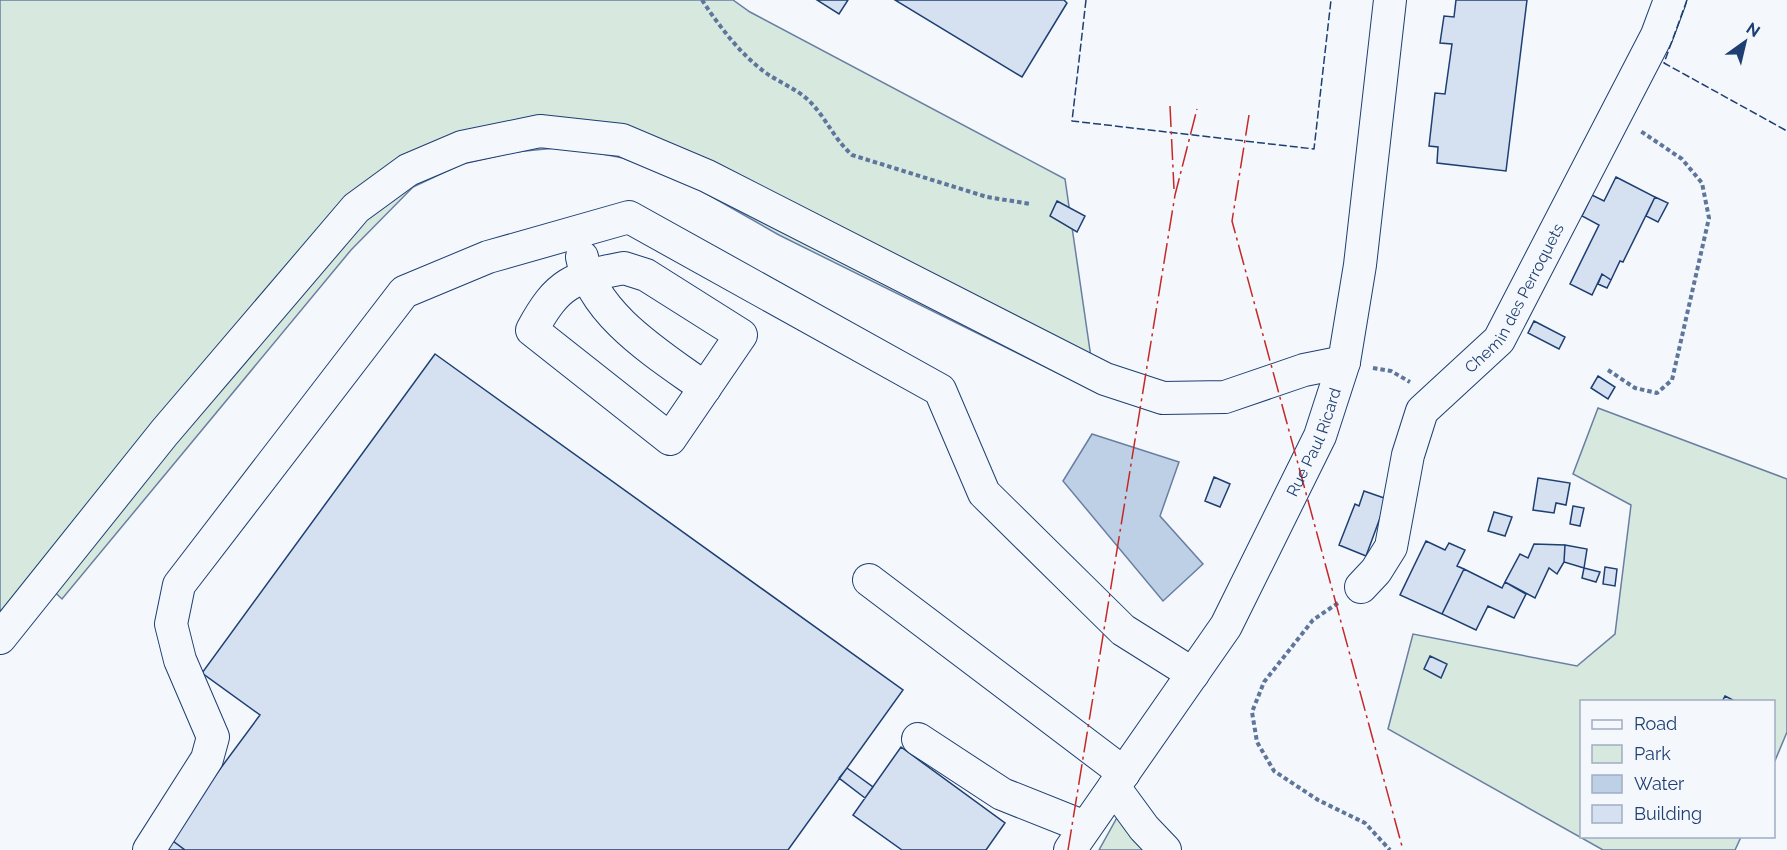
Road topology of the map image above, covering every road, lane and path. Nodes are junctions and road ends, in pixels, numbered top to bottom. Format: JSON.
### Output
{"nodes":[{"id":1,"x":702,"y":0,"type":"edge"},
{"id":2,"x":1390,"y":0,"type":"edge"},
{"id":3,"x":1670,"y":0,"type":"edge"},
{"id":4,"x":1616,"y":114,"type":"junction"},
{"id":5,"x":1031,"y":204,"type":"dead end"},
{"id":6,"x":578,"y":231,"type":"junction"},
{"id":7,"x":586,"y":276,"type":"junction"},
{"id":8,"x":1344,"y":362,"type":"junction"},
{"id":9,"x":1608,"y":370,"type":"dead end"},
{"id":10,"x":705,"y":388,"type":"junction"},
{"id":11,"x":1437,"y":396,"type":"junction"},
{"id":12,"x":869,"y":580,"type":"dead end"},
{"id":13,"x":1361,"y":587,"type":"joint"},
{"id":14,"x":0,"y":638,"type":"edge"},
{"id":15,"x":1193,"y":674,"type":"junction"},
{"id":16,"x":918,"y":739,"type":"dead end"},
{"id":17,"x":1119,"y":780,"type":"junction"},
{"id":18,"x":1077,"y":838,"type":"edge"},
{"id":19,"x":149,"y":850,"type":"edge"},
{"id":20,"x":1165,"y":850,"type":"edge"},
{"id":21,"x":1390,"y":850,"type":"edge"}],
"edges":[{"from":1,"to":5,"type":"path"},
{"from":2,"to":8,"type":"street","name":"Rue Paul Ricard"},
{"from":3,"to":4,"type":"street","name":"Chemin des Perroquets"},
{"from":4,"to":9,"type":"path"},
{"from":4,"to":11,"type":"street","name":"Chemin des Perroquets"},
{"from":6,"to":7,"type":"street"},
{"from":6,"to":15,"type":"street"},
{"from":6,"to":19,"type":"street"},
{"from":7,"to":10,"type":"street"},
{"from":7,"to":10,"type":"street"},
{"from":7,"to":10,"type":"street"},
{"from":8,"to":11,"type":"path"},
{"from":8,"to":14,"type":"street"},
{"from":8,"to":15,"type":"street","name":"Rue Paul Ricard"},
{"from":11,"to":13,"type":"street","name":"Chemin des Perroquets"},
{"from":12,"to":17,"type":"street"},
{"from":13,"to":21,"type":"path"},
{"from":15,"to":17,"type":"street","name":"Rue Paul Ricard"},
{"from":16,"to":18,"type":"street"},
{"from":17,"to":18,"type":"street","name":"Rue Paul Ricard"},
{"from":17,"to":20,"type":"street"}]}
